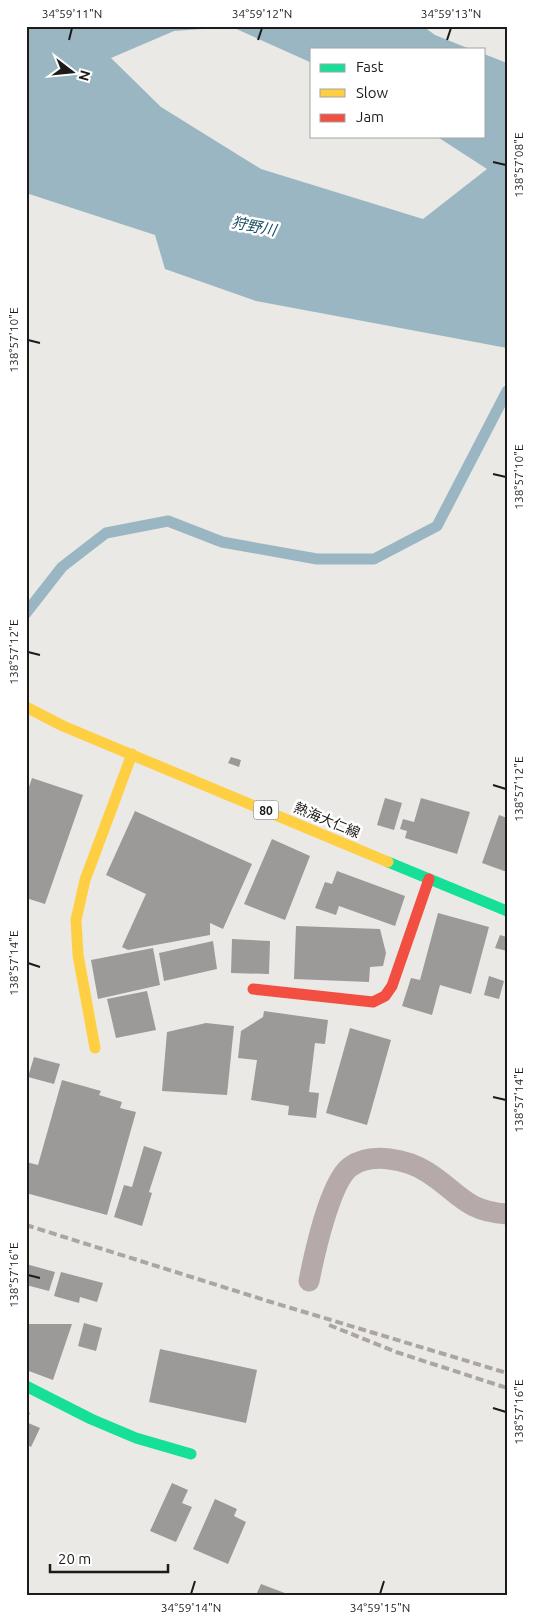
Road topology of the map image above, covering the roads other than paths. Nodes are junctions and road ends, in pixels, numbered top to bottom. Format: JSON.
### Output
{"nodes":[{"id":1,"x":26,"y":707,"type":"edge"},
{"id":2,"x":132,"y":754,"type":"junction"},
{"id":3,"x":429,"y":879,"type":"junction"},
{"id":4,"x":507,"y":911,"type":"edge"},
{"id":5,"x":253,"y":989,"type":"dead end"},
{"id":6,"x":95,"y":1048,"type":"dead end"},
{"id":7,"x":507,"y":1214,"type":"edge"},
{"id":8,"x":308,"y":1281,"type":"dead end"},
{"id":9,"x":26,"y":1386,"type":"edge"},
{"id":10,"x":191,"y":1454,"type":"dead end"}],
"edges":[{"from":1,"to":2,"type":"street","name":"熱海大仁線","number":"80"},
{"from":2,"to":3,"type":"street","name":"熱海大仁線","number":"80"},
{"from":2,"to":6,"type":"street"},
{"from":3,"to":4,"type":"street","name":"熱海大仁線","number":"80"},
{"from":3,"to":5,"type":"street"},
{"from":7,"to":8,"type":"lane"},
{"from":9,"to":10,"type":"street"}]}
